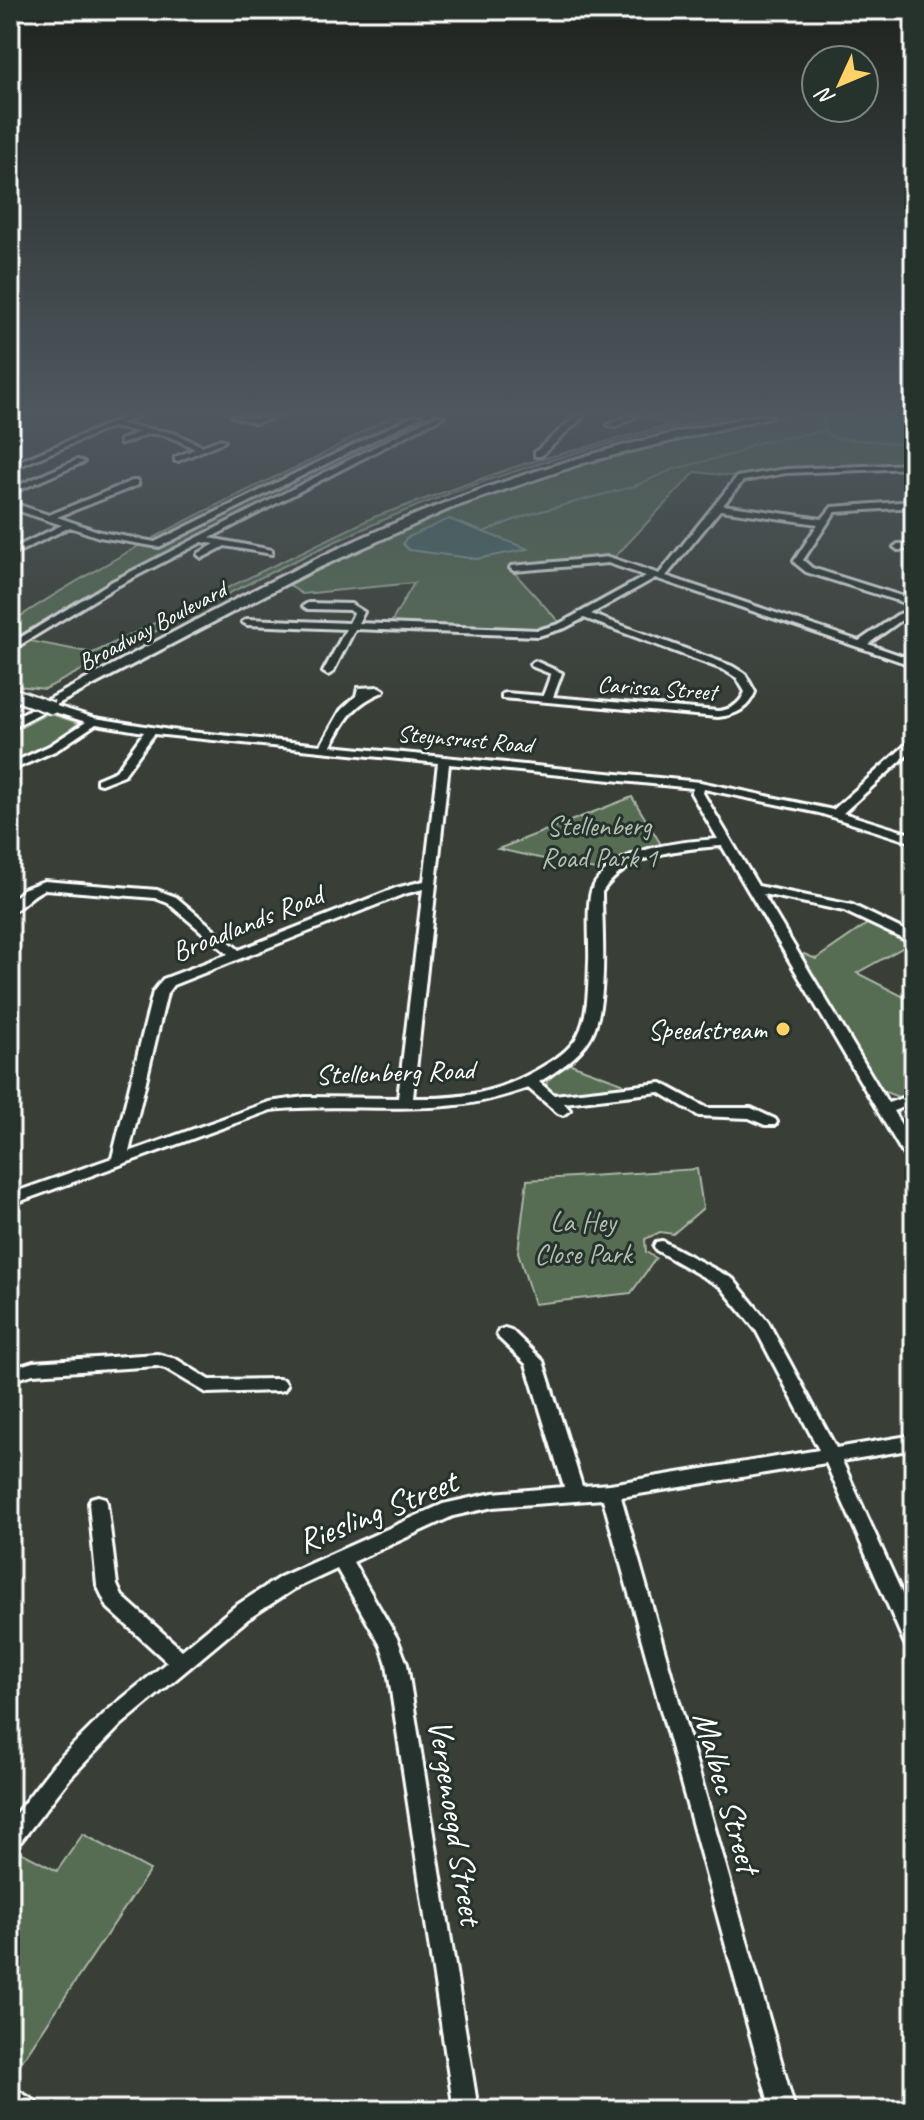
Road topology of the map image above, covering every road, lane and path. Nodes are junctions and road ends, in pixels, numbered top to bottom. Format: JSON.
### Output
{"nodes":[{"id":1,"x":39,"y":515,"type":"edge"},
{"id":2,"x":56,"y":515,"type":"edge"},
{"id":3,"x":219,"y":515,"type":"edge"},
{"id":4,"x":246,"y":515,"type":"edge"},
{"id":5,"x":406,"y":515,"type":"edge"},
{"id":6,"x":428,"y":515,"type":"edge"},
{"id":7,"x":711,"y":515,"type":"edge"},
{"id":8,"x":773,"y":515,"type":"edge"},
{"id":9,"x":827,"y":515,"type":"edge"},
{"id":10,"x":48,"y":518,"type":"junction"},
{"id":11,"x":822,"y":522,"type":"junction"},
{"id":12,"x":68,"y":525,"type":"junction"},
{"id":13,"x":201,"y":539,"type":"junction"},
{"id":14,"x":222,"y":544,"type":"junction"},
{"id":15,"x":914,"y":546,"type":"edge"},
{"id":16,"x":898,"y":547,"type":"dead end"},
{"id":17,"x":269,"y":552,"type":"dead end"},
{"id":18,"x":10,"y":553,"type":"edge"},
{"id":19,"x":202,"y":555,"type":"dead end"},
{"id":20,"x":514,"y":568,"type":"dead end"},
{"id":21,"x":657,"y":576,"type":"junction"},
{"id":22,"x":914,"y":603,"type":"edge"},
{"id":23,"x":308,"y":606,"type":"dead end"},
{"id":24,"x":914,"y":611,"type":"edge"},
{"id":25,"x":583,"y":614,"type":"junction"},
{"id":26,"x":247,"y":622,"type":"dead end"},
{"id":27,"x":354,"y":626,"type":"junction"},
{"id":28,"x":860,"y":645,"type":"junction"},
{"id":29,"x":10,"y":648,"type":"edge"},
{"id":30,"x":914,"y":663,"type":"edge"},
{"id":31,"x":535,"y":664,"type":"dead end"},
{"id":32,"x":328,"y":672,"type":"dead end"},
{"id":33,"x":10,"y":693,"type":"edge"},
{"id":34,"x":506,"y":696,"type":"dead end"},
{"id":35,"x":361,"y":697,"type":"dead end"},
{"id":36,"x":547,"y":700,"type":"junction"},
{"id":37,"x":10,"y":714,"type":"edge"},
{"id":38,"x":88,"y":719,"type":"junction"},
{"id":39,"x":10,"y":725,"type":"edge"},
{"id":40,"x":151,"y":730,"type":"junction"},
{"id":41,"x":914,"y":743,"type":"edge"},
{"id":42,"x":324,"y":748,"type":"junction"},
{"id":43,"x":444,"y":759,"type":"junction"},
{"id":44,"x":10,"y":768,"type":"edge"},
{"id":45,"x":101,"y":781,"type":"dead end"},
{"id":46,"x":700,"y":785,"type":"junction"},
{"id":47,"x":836,"y":814,"type":"junction"},
{"id":48,"x":914,"y":839,"type":"edge"},
{"id":49,"x":726,"y":842,"type":"junction"},
{"id":50,"x":431,"y":883,"type":"junction"},
{"id":51,"x":755,"y":889,"type":"junction"},
{"id":52,"x":10,"y":909,"type":"edge"},
{"id":53,"x":914,"y":940,"type":"edge"},
{"id":54,"x":236,"y":954,"type":"junction"},
{"id":55,"x":530,"y":1082,"type":"junction"},
{"id":56,"x":914,"y":1098,"type":"edge"},
{"id":57,"x":551,"y":1100,"type":"junction"},
{"id":58,"x":405,"y":1103,"type":"junction"},
{"id":59,"x":884,"y":1109,"type":"junction"},
{"id":60,"x":563,"y":1110,"type":"dead end"},
{"id":61,"x":770,"y":1122,"type":"dead end"},
{"id":62,"x":914,"y":1159,"type":"edge"},
{"id":63,"x":119,"y":1160,"type":"junction"},
{"id":64,"x":10,"y":1200,"type":"edge"},
{"id":65,"x":662,"y":1246,"type":"dead end"},
{"id":66,"x":505,"y":1334,"type":"dead end"},
{"id":67,"x":10,"y":1375,"type":"edge"},
{"id":68,"x":278,"y":1385,"type":"dead end"},
{"id":69,"x":914,"y":1442,"type":"edge"},
{"id":70,"x":831,"y":1455,"type":"junction"},
{"id":71,"x":610,"y":1491,"type":"junction"},
{"id":72,"x":575,"y":1493,"type":"junction"},
{"id":73,"x":98,"y":1503,"type":"dead end"},
{"id":74,"x":341,"y":1558,"type":"junction"},
{"id":75,"x":914,"y":1642,"type":"edge"},
{"id":76,"x":181,"y":1662,"type":"junction"},
{"id":77,"x":10,"y":1838,"type":"edge"},
{"id":78,"x":10,"y":2098,"type":"edge"},
{"id":79,"x":26,"y":2110,"type":"edge"},
{"id":80,"x":466,"y":2110,"type":"edge"},
{"id":81,"x":783,"y":2110,"type":"edge"}],
"edges":[{"from":1,"to":10,"type":"street"},
{"from":2,"to":10,"type":"street"},
{"from":3,"to":12,"type":"street"},
{"from":4,"to":13,"type":"street"},
{"from":5,"to":37,"type":"main road","name":"Broadway Boulevard"},
{"from":6,"to":39,"type":"main road","name":"Broadway Boulevard"},
{"from":7,"to":21,"type":"street"},
{"from":8,"to":11,"type":"street"},
{"from":9,"to":11,"type":"street"},
{"from":10,"to":12,"type":"street"},
{"from":11,"to":22,"type":"street"},
{"from":12,"to":18,"type":"street"},
{"from":13,"to":14,"type":"street"},
{"from":13,"to":29,"type":"street"},
{"from":14,"to":17,"type":"street"},
{"from":14,"to":19,"type":"street"},
{"from":15,"to":16,"type":"street"},
{"from":20,"to":21,"type":"street"},
{"from":21,"to":25,"type":"street"},
{"from":21,"to":28,"type":"street"},
{"from":23,"to":27,"type":"street"},
{"from":24,"to":28,"type":"street"},
{"from":25,"to":27,"type":"street"},
{"from":25,"to":36,"type":"street","name":"Carissa Street"},
{"from":26,"to":27,"type":"street"},
{"from":27,"to":32,"type":"street"},
{"from":28,"to":30,"type":"street"},
{"from":31,"to":36,"type":"street"},
{"from":33,"to":38,"type":"street","name":"Steynsrust Road","bridge":true},
{"from":34,"to":36,"type":"street","name":"Carissa Street"},
{"from":35,"to":42,"type":"street"},
{"from":38,"to":40,"type":"street","name":"Steynsrust Road"},
{"from":38,"to":44,"type":"street"},
{"from":40,"to":42,"type":"street","name":"Steynsrust Road"},
{"from":40,"to":45,"type":"street"},
{"from":41,"to":47,"type":"street"},
{"from":42,"to":43,"type":"street","name":"Steynsrust Road"},
{"from":43,"to":46,"type":"street","name":"Steynsrust Road"},
{"from":43,"to":50,"type":"street"},
{"from":46,"to":47,"type":"street","name":"Steynsrust Road"},
{"from":46,"to":49,"type":"street"},
{"from":47,"to":48,"type":"street","name":"Steynsrust Road"},
{"from":49,"to":51,"type":"street"},
{"from":49,"to":55,"type":"street","name":"Stellenberg Road"},
{"from":50,"to":54,"type":"street","name":"Broadlands Road"},
{"from":50,"to":58,"type":"street"},
{"from":51,"to":53,"type":"street"},
{"from":51,"to":59,"type":"street"},
{"from":52,"to":54,"type":"street"},
{"from":54,"to":63,"type":"street","name":"Broadlands Road"},
{"from":55,"to":57,"type":"street"},
{"from":55,"to":58,"type":"street","name":"Stellenberg Road"},
{"from":56,"to":59,"type":"street"},
{"from":57,"to":60,"type":"street"},
{"from":57,"to":61,"type":"street"},
{"from":58,"to":63,"type":"street","name":"Stellenberg Road"},
{"from":59,"to":62,"type":"street"},
{"from":63,"to":64,"type":"street","name":"Stellenberg Road"},
{"from":65,"to":70,"type":"street"},
{"from":66,"to":72,"type":"street"},
{"from":67,"to":68,"type":"street"},
{"from":69,"to":70,"type":"street","name":"Riesling Street"},
{"from":70,"to":71,"type":"street","name":"Riesling Street"},
{"from":70,"to":75,"type":"street"},
{"from":71,"to":72,"type":"street","name":"Riesling Street"},
{"from":71,"to":81,"type":"street","name":"Malbec Street"},
{"from":72,"to":74,"type":"street","name":"Riesling Street"},
{"from":73,"to":76,"type":"street"},
{"from":74,"to":76,"type":"street","name":"Riesling Street"},
{"from":74,"to":80,"type":"street","name":"Vergenoegd Street"},
{"from":76,"to":77,"type":"street","name":"Riesling Street"},
{"from":78,"to":79,"type":"street"}]}
